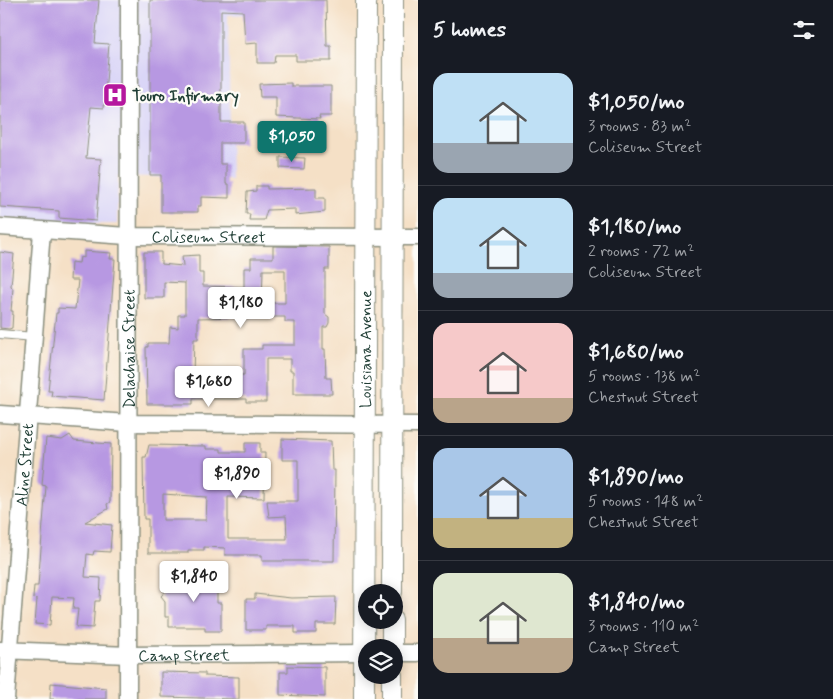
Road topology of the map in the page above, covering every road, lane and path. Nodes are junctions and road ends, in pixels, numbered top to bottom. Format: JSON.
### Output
{"nodes":[{"id":1,"x":129,"y":0,"type":"edge"},
{"id":2,"x":366,"y":0,"type":"edge"},
{"id":3,"x":393,"y":0,"type":"edge"},
{"id":4,"x":0,"y":227,"type":"edge"},
{"id":5,"x":42,"y":230,"type":"junction"},
{"id":6,"x":128,"y":236,"type":"junction"},
{"id":7,"x":366,"y":237,"type":"junction"},
{"id":8,"x":418,"y":237,"type":"edge"},
{"id":9,"x":392,"y":238,"type":"junction"},
{"id":10,"x":0,"y":334,"type":"edge"},
{"id":11,"x":34,"y":337,"type":"junction"},
{"id":12,"x":0,"y":414,"type":"edge"},
{"id":13,"x":28,"y":416,"type":"junction"},
{"id":14,"x":128,"y":423,"type":"junction"},
{"id":15,"x":365,"y":424,"type":"junction"},
{"id":16,"x":391,"y":425,"type":"junction"},
{"id":17,"x":418,"y":425,"type":"edge"},
{"id":18,"x":392,"y":584,"type":"edge"},
{"id":19,"x":365,"y":639,"type":"edge"},
{"id":20,"x":5,"y":650,"type":"edge"},
{"id":21,"x":358,"y":653,"type":"edge"},
{"id":22,"x":403,"y":653,"type":"edge"},
{"id":23,"x":418,"y":653,"type":"edge"},
{"id":24,"x":129,"y":655,"type":"junction"},
{"id":25,"x":364,"y":684,"type":"edge"},
{"id":26,"x":392,"y":684,"type":"edge"},
{"id":27,"x":6,"y":699,"type":"edge"},
{"id":28,"x":128,"y":699,"type":"edge"},
{"id":29,"x":364,"y":699,"type":"edge"},
{"id":30,"x":392,"y":699,"type":"edge"}],
"edges":[{"from":1,"to":6,"type":"street","name":"Delachaise Street"},
{"from":2,"to":7,"type":"street","name":"Louisiana Avenue"},
{"from":3,"to":9,"type":"street","name":"Louisiana Avenue"},
{"from":4,"to":5,"type":"street","name":"Coliseum Street"},
{"from":5,"to":6,"type":"street","name":"Coliseum Street"},
{"from":5,"to":11,"type":"street","name":"Aline Street"},
{"from":6,"to":7,"type":"street","name":"Coliseum Street"},
{"from":6,"to":14,"type":"street","name":"Delachaise Street"},
{"from":7,"to":9,"type":"street","name":"Coliseum Street"},
{"from":7,"to":15,"type":"street","name":"Louisiana Avenue"},
{"from":8,"to":9,"type":"street","name":"Coliseum Street"},
{"from":9,"to":16,"type":"street","name":"Louisiana Avenue"},
{"from":10,"to":11,"type":"lane"},
{"from":11,"to":13,"type":"street","name":"Aline Street"},
{"from":12,"to":13,"type":"street"},
{"from":13,"to":14,"type":"street"},
{"from":13,"to":20,"type":"street","name":"Aline Street"},
{"from":14,"to":15,"type":"street"},
{"from":14,"to":24,"type":"street","name":"Delachaise Street"},
{"from":15,"to":16,"type":"street"},
{"from":15,"to":19,"type":"street","name":"Louisiana Avenue"},
{"from":16,"to":17,"type":"street"},
{"from":16,"to":18,"type":"street","name":"Louisiana Avenue"},
{"from":20,"to":24,"type":"street","name":"Camp Street"},
{"from":20,"to":27,"type":"street","name":"Aline Street"},
{"from":21,"to":24,"type":"street","name":"Camp Street"},
{"from":22,"to":23,"type":"street"},
{"from":24,"to":28,"type":"street","name":"Delachaise Street"},
{"from":25,"to":29,"type":"street","name":"Louisiana Avenue"},
{"from":26,"to":30,"type":"street"}]}
